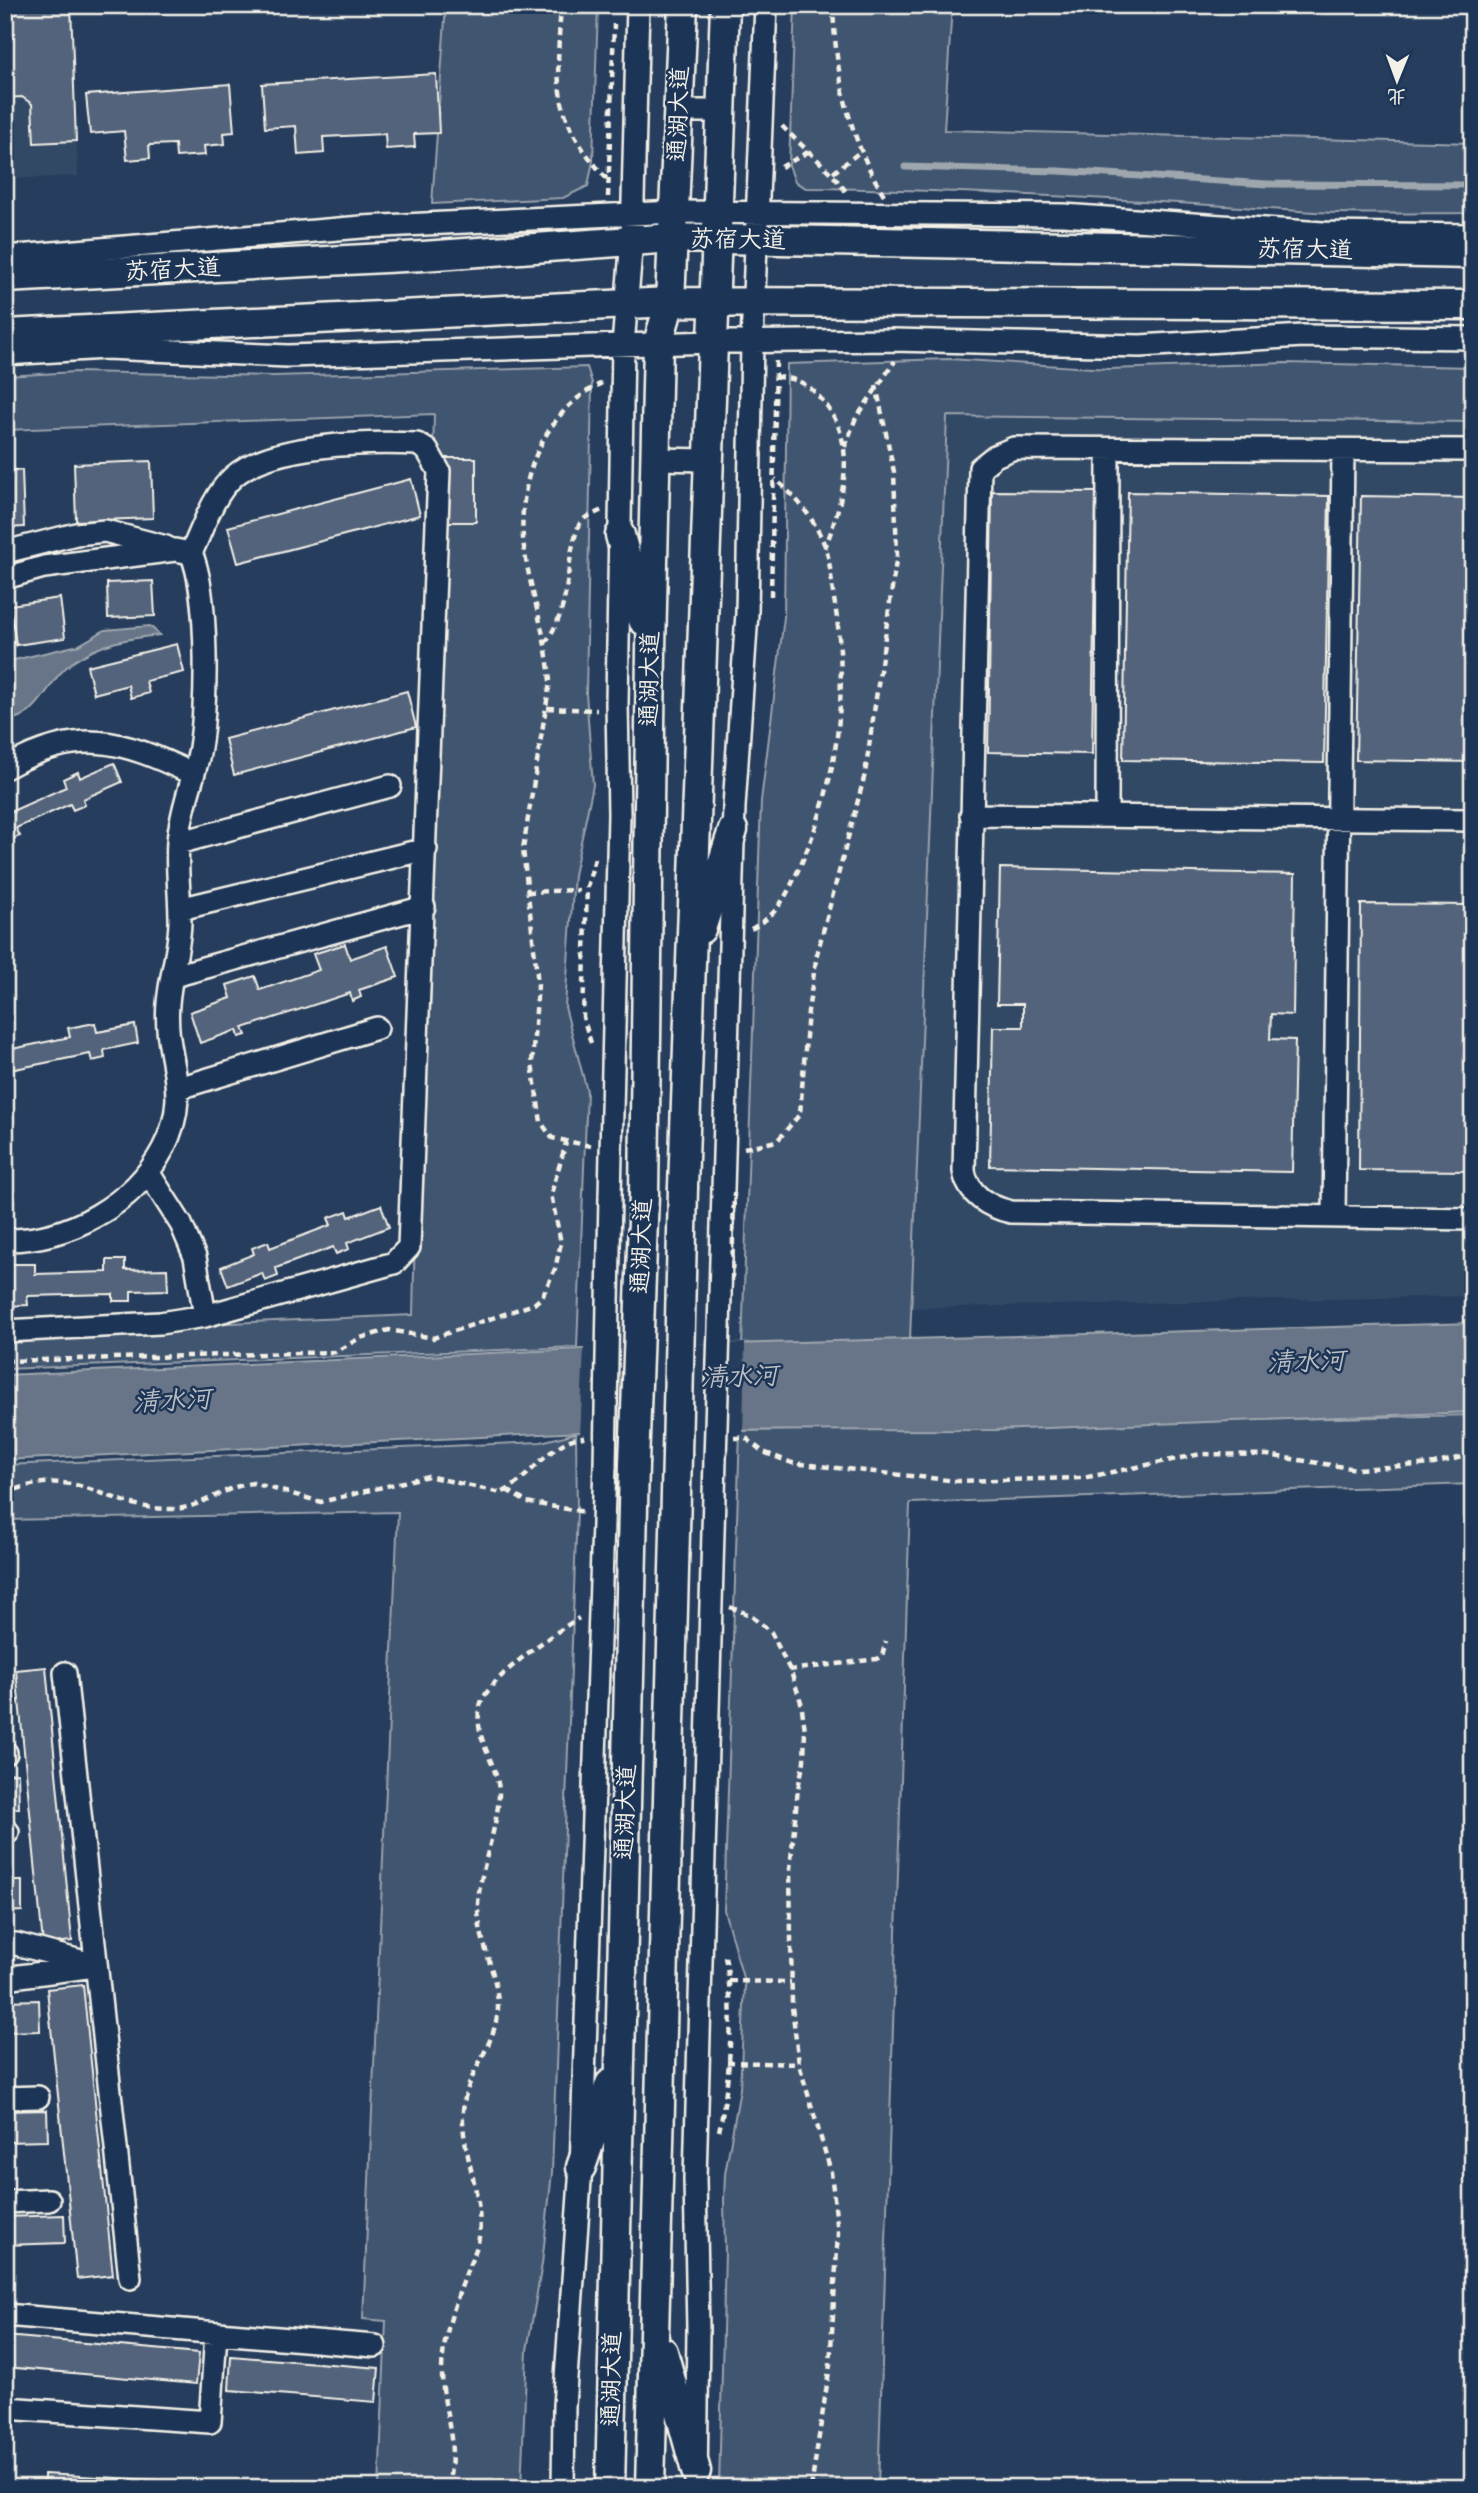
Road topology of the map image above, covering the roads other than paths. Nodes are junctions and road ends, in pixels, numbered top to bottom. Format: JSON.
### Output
{"nodes":[{"id":1,"x":639,"y":5,"type":"edge"},
{"id":2,"x":683,"y":5,"type":"edge"},
{"id":3,"x":725,"y":5,"type":"edge"},
{"id":4,"x":766,"y":5,"type":"edge"},
{"id":5,"x":679,"y":111,"type":"junction"},
{"id":6,"x":721,"y":111,"type":"junction"},
{"id":7,"x":758,"y":212,"type":"junction"},
{"id":8,"x":674,"y":225,"type":"junction"},
{"id":9,"x":716,"y":225,"type":"junction"},
{"id":10,"x":632,"y":226,"type":"junction"},
{"id":11,"x":1473,"y":235,"type":"edge"},
{"id":12,"x":757,"y":240,"type":"junction"},
{"id":13,"x":1473,"y":254,"type":"edge"},
{"id":14,"x":5,"y":257,"type":"edge"},
{"id":15,"x":5,"y":278,"type":"edge"},
{"id":16,"x":670,"y":302,"type":"junction"},
{"id":17,"x":713,"y":302,"type":"junction"},
{"id":18,"x":754,"y":302,"type":"junction"},
{"id":19,"x":627,"y":303,"type":"junction"},
{"id":20,"x":1473,"y":305,"type":"edge"},
{"id":21,"x":5,"y":334,"type":"edge"},
{"id":22,"x":1473,"y":338,"type":"edge"},
{"id":23,"x":712,"y":342,"type":"junction"},
{"id":24,"x":752,"y":342,"type":"junction"},
{"id":25,"x":658,"y":343,"type":"junction"},
{"id":26,"x":623,"y":345,"type":"junction"},
{"id":27,"x":5,"y":354,"type":"edge"},
{"id":28,"x":1108,"y":449,"type":"junction"},
{"id":29,"x":1343,"y":450,"type":"junction"},
{"id":30,"x":1473,"y":450,"type":"edge"},
{"id":31,"x":655,"y":459,"type":"junction"},
{"id":32,"x":707,"y":460,"type":"junction"},
{"id":33,"x":620,"y":535,"type":"junction"},
{"id":34,"x":5,"y":552,"type":"edge"},
{"id":35,"x":183,"y":552,"type":"junction"},
{"id":36,"x":5,"y":578,"type":"edge"},
{"id":37,"x":650,"y":650,"type":"junction"},
{"id":38,"x":5,"y":768,"type":"edge"},
{"id":39,"x":193,"y":774,"type":"junction"},
{"id":40,"x":390,"y":786,"type":"dead end"},
{"id":41,"x":971,"y":815,"type":"junction"},
{"id":42,"x":1107,"y":817,"type":"junction"},
{"id":43,"x":1339,"y":819,"type":"junction"},
{"id":44,"x":1473,"y":820,"type":"edge"},
{"id":45,"x":733,"y":830,"type":"junction"},
{"id":46,"x":178,"y":843,"type":"junction"},
{"id":47,"x":426,"y":849,"type":"junction"},
{"id":48,"x":424,"y":907,"type":"junction"},
{"id":49,"x":180,"y":909,"type":"junction"},
{"id":50,"x":691,"y":962,"type":"junction"},
{"id":51,"x":174,"y":976,"type":"junction"},
{"id":52,"x":377,"y":1028,"type":"dead end"},
{"id":53,"x":179,"y":1088,"type":"junction"},
{"id":54,"x":148,"y":1172,"type":"junction"},
{"id":55,"x":1334,"y":1217,"type":"junction"},
{"id":56,"x":1473,"y":1219,"type":"edge"},
{"id":57,"x":5,"y":1240,"type":"edge"},
{"id":58,"x":205,"y":1316,"type":"junction"},
{"id":59,"x":5,"y":1331,"type":"edge"},
{"id":60,"x":65,"y":1673,"type":"dead end"},
{"id":61,"x":5,"y":1944,"type":"edge"},
{"id":62,"x":96,"y":1965,"type":"junction"},
{"id":63,"x":5,"y":1978,"type":"edge"},
{"id":64,"x":619,"y":2059,"type":"junction"},
{"id":65,"x":38,"y":2097,"type":"dead end"},
{"id":66,"x":5,"y":2098,"type":"edge"},
{"id":67,"x":581,"y":2167,"type":"junction"},
{"id":68,"x":49,"y":2200,"type":"dead end"},
{"id":69,"x":5,"y":2202,"type":"edge"},
{"id":70,"x":130,"y":2278,"type":"dead end"},
{"id":71,"x":5,"y":2315,"type":"edge"},
{"id":72,"x":655,"y":2323,"type":"junction"},
{"id":73,"x":216,"y":2333,"type":"junction"},
{"id":74,"x":375,"y":2346,"type":"dead end"},
{"id":75,"x":5,"y":2408,"type":"edge"},
{"id":76,"x":696,"y":2479,"type":"edge"},
{"id":77,"x":563,"y":2488,"type":"edge"},
{"id":78,"x":610,"y":2488,"type":"edge"},
{"id":79,"x":650,"y":2488,"type":"edge"}],
"edges":[{"from":1,"to":10,"type":"street"},
{"from":2,"to":5,"type":"main road","name":"通湖大道"},
{"from":3,"to":6,"type":"main road","name":"通湖大道"},
{"from":4,"to":7,"type":"street"},
{"from":5,"to":6,"type":"street"},
{"from":5,"to":8,"type":"main road","name":"通湖大道"},
{"from":6,"to":9,"type":"main road","name":"通湖大道"},
{"from":7,"to":9,"type":"street"},
{"from":7,"to":11,"type":"street"},
{"from":7,"to":12,"type":"street"},
{"from":8,"to":9,"type":"main road","name":"苏宿大道"},
{"from":8,"to":10,"type":"main road","name":"苏宿大道"},
{"from":8,"to":16,"type":"main road","name":"通湖大道"},
{"from":9,"to":12,"type":"main road","name":"苏宿大道"},
{"from":9,"to":17,"type":"main road","name":"通湖大道"},
{"from":10,"to":14,"type":"street"},
{"from":10,"to":15,"type":"main road","name":"苏宿大道"},
{"from":10,"to":19,"type":"street"},
{"from":12,"to":13,"type":"main road","name":"苏宿大道"},
{"from":12,"to":18,"type":"street"},
{"from":16,"to":17,"type":"main road"},
{"from":16,"to":19,"type":"main road"},
{"from":16,"to":25,"type":"main road","name":"通湖大道"},
{"from":17,"to":18,"type":"main road"},
{"from":17,"to":23,"type":"main road","name":"通湖大道"},
{"from":18,"to":20,"type":"main road"},
{"from":18,"to":24,"type":"street"},
{"from":19,"to":21,"type":"main road"},
{"from":19,"to":26,"type":"street"},
{"from":22,"to":24,"type":"street"},
{"from":23,"to":24,"type":"street"},
{"from":23,"to":25,"type":"street"},
{"from":23,"to":32,"type":"main road","name":"通湖大道"},
{"from":24,"to":45,"type":"street"},
{"from":25,"to":26,"type":"street"},
{"from":25,"to":31,"type":"main road","name":"通湖大道"},
{"from":26,"to":27,"type":"street"},
{"from":26,"to":33,"type":"street"},
{"from":28,"to":29,"type":"street"},
{"from":28,"to":41,"type":"street"},
{"from":28,"to":42,"type":"street"},
{"from":29,"to":30,"type":"street"},
{"from":29,"to":43,"type":"street"},
{"from":31,"to":32,"type":"street"},
{"from":31,"to":37,"type":"main road","name":"通湖大道"},
{"from":32,"to":50,"type":"main road","name":"通湖大道"},
{"from":33,"to":37,"type":"main road"},
{"from":33,"to":67,"type":"street","bridge":true},
{"from":34,"to":35,"type":"street"},
{"from":35,"to":36,"type":"street"},
{"from":35,"to":39,"type":"street"},
{"from":35,"to":47,"type":"street"},
{"from":37,"to":64,"type":"main road","name":"通湖大道","bridge":true},
{"from":38,"to":39,"type":"street"},
{"from":39,"to":46,"type":"street"},
{"from":40,"to":46,"type":"street"},
{"from":41,"to":42,"type":"street"},
{"from":41,"to":55,"type":"street"},
{"from":42,"to":43,"type":"street"},
{"from":43,"to":44,"type":"street"},
{"from":43,"to":55,"type":"street"},
{"from":45,"to":50,"type":"main road"},
{"from":45,"to":76,"type":"street","bridge":true},
{"from":46,"to":49,"type":"street"},
{"from":47,"to":48,"type":"street"},
{"from":47,"to":49,"type":"street"},
{"from":48,"to":51,"type":"street"},
{"from":48,"to":58,"type":"street"},
{"from":49,"to":51,"type":"street"},
{"from":50,"to":72,"type":"main road","name":"通湖大道","bridge":true},
{"from":51,"to":53,"type":"street"},
{"from":52,"to":53,"type":"street"},
{"from":53,"to":54,"type":"street"},
{"from":54,"to":57,"type":"street"},
{"from":54,"to":58,"type":"street"},
{"from":55,"to":56,"type":"street"},
{"from":58,"to":59,"type":"street"},
{"from":60,"to":62,"type":"street"},
{"from":61,"to":62,"type":"street"},
{"from":62,"to":63,"type":"street"},
{"from":62,"to":70,"type":"street"},
{"from":64,"to":67,"type":"main road"},
{"from":64,"to":78,"type":"main road","name":"通湖大道"},
{"from":65,"to":66,"type":"street"},
{"from":67,"to":77,"type":"street"},
{"from":68,"to":69,"type":"street"},
{"from":71,"to":73,"type":"street"},
{"from":72,"to":76,"type":"main road"},
{"from":72,"to":79,"type":"main road","name":"通湖大道"},
{"from":73,"to":74,"type":"street"},
{"from":73,"to":75,"type":"street"}]}
